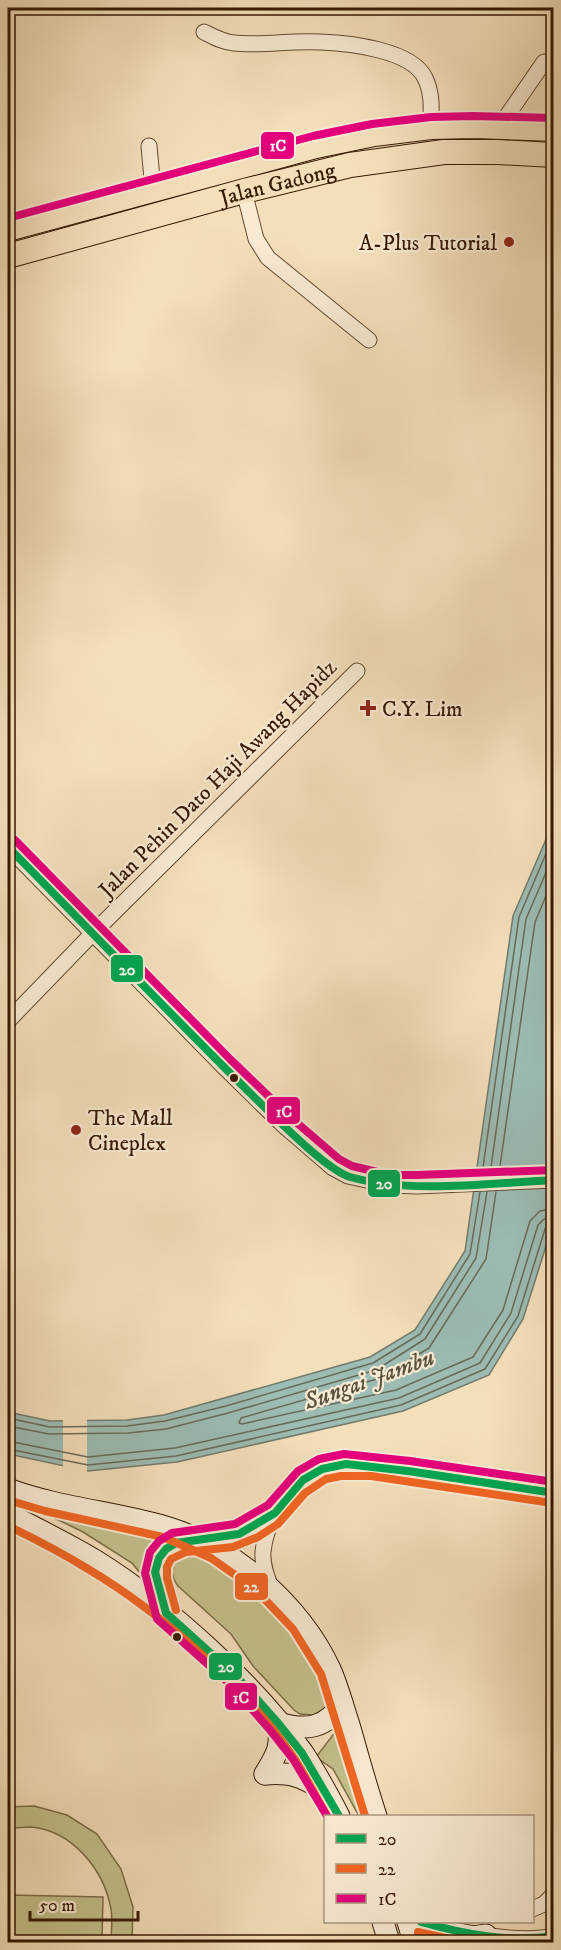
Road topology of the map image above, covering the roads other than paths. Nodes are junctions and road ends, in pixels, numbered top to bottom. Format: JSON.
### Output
{"nodes":[{"id":1,"x":204,"y":32,"type":"dead end"},
{"id":2,"x":544,"y":62,"type":"dead end"},
{"id":3,"x":500,"y":126,"type":"junction"},
{"id":4,"x":431,"y":127,"type":"junction"},
{"id":5,"x":554,"y":129,"type":"edge"},
{"id":6,"x":149,"y":146,"type":"dead end"},
{"id":7,"x":554,"y":155,"type":"edge"},
{"id":8,"x":153,"y":190,"type":"junction"},
{"id":9,"x":244,"y":191,"type":"junction"},
{"id":10,"x":8,"y":229,"type":"edge"},
{"id":11,"x":8,"y":256,"type":"edge"},
{"id":12,"x":369,"y":340,"type":"dead end"},
{"id":13,"x":357,"y":670,"type":"dead end"},
{"id":14,"x":8,"y":847,"type":"edge"},
{"id":15,"x":92,"y":934,"type":"junction"},
{"id":16,"x":8,"y":1021,"type":"edge"},
{"id":17,"x":554,"y":1180,"type":"edge"},
{"id":18,"x":8,"y":1489,"type":"edge"},
{"id":19,"x":550,"y":1492,"type":"edge"},
{"id":20,"x":275,"y":1513,"type":"junction"},
{"id":21,"x":8,"y":1515,"type":"edge"},
{"id":22,"x":198,"y":1539,"type":"junction"},
{"id":23,"x":272,"y":1591,"type":"junction"},
{"id":24,"x":166,"y":1613,"type":"junction"},
{"id":25,"x":342,"y":1704,"type":"junction"},
{"id":26,"x":278,"y":1723,"type":"junction"},
{"id":27,"x":325,"y":1790,"type":"junction"},
{"id":28,"x":338,"y":1815,"type":"edge"},
{"id":29,"x":376,"y":1815,"type":"edge"},
{"id":30,"x":554,"y":1894,"type":"edge"},
{"id":31,"x":534,"y":1908,"type":"edge"},
{"id":32,"x":383,"y":1923,"type":"edge"},
{"id":33,"x":408,"y":1923,"type":"edge"},
{"id":34,"x":426,"y":1923,"type":"edge"},
{"id":35,"x":486,"y":1935,"type":"junction"},
{"id":36,"x":554,"y":1936,"type":"edge"},
{"id":37,"x":389,"y":1942,"type":"edge"},
{"id":38,"x":414,"y":1942,"type":"edge"},
{"id":39,"x":455,"y":1942,"type":"edge"}],
"edges":[{"from":1,"to":4,"type":"street"},
{"from":2,"to":3,"type":"street"},
{"from":3,"to":4,"type":"main road","name":"Jalan Gadong"},
{"from":3,"to":5,"type":"main road","name":"Jalan Gadong"},
{"from":4,"to":8,"type":"main road","name":"Jalan Gadong"},
{"from":6,"to":8,"type":"street"},
{"from":7,"to":9,"type":"main road","name":"Jalan Gadong"},
{"from":8,"to":10,"type":"main road","name":"Jalan Gadong"},
{"from":9,"to":11,"type":"main road","name":"Jalan Gadong"},
{"from":9,"to":12,"type":"street"},
{"from":13,"to":15,"type":"street","name":"Jalan Pehin Dato Haji Awang Hapidz"},
{"from":14,"to":15,"type":"street"},
{"from":15,"to":16,"type":"street","name":"Jalan Pehin Dato Haji Awang Hapidz"},
{"from":15,"to":17,"type":"street"},
{"from":18,"to":22,"type":"street"},
{"from":19,"to":20,"type":"street"},
{"from":20,"to":22,"type":"street"},
{"from":20,"to":23,"type":"street"},
{"from":21,"to":24,"type":"street"},
{"from":22,"to":23,"type":"street"},
{"from":22,"to":24,"type":"street"},
{"from":23,"to":25,"type":"street"},
{"from":24,"to":26,"type":"street"},
{"from":25,"to":26,"type":"street"},
{"from":25,"to":29,"type":"street"},
{"from":26,"to":27,"type":"street"},
{"from":26,"to":27,"type":"street"},
{"from":27,"to":28,"type":"street"},
{"from":30,"to":31,"type":"street"},
{"from":32,"to":37,"type":"street"},
{"from":33,"to":38,"type":"street"},
{"from":34,"to":35,"type":"street"},
{"from":35,"to":36,"type":"street"},
{"from":35,"to":39,"type":"street"}]}
